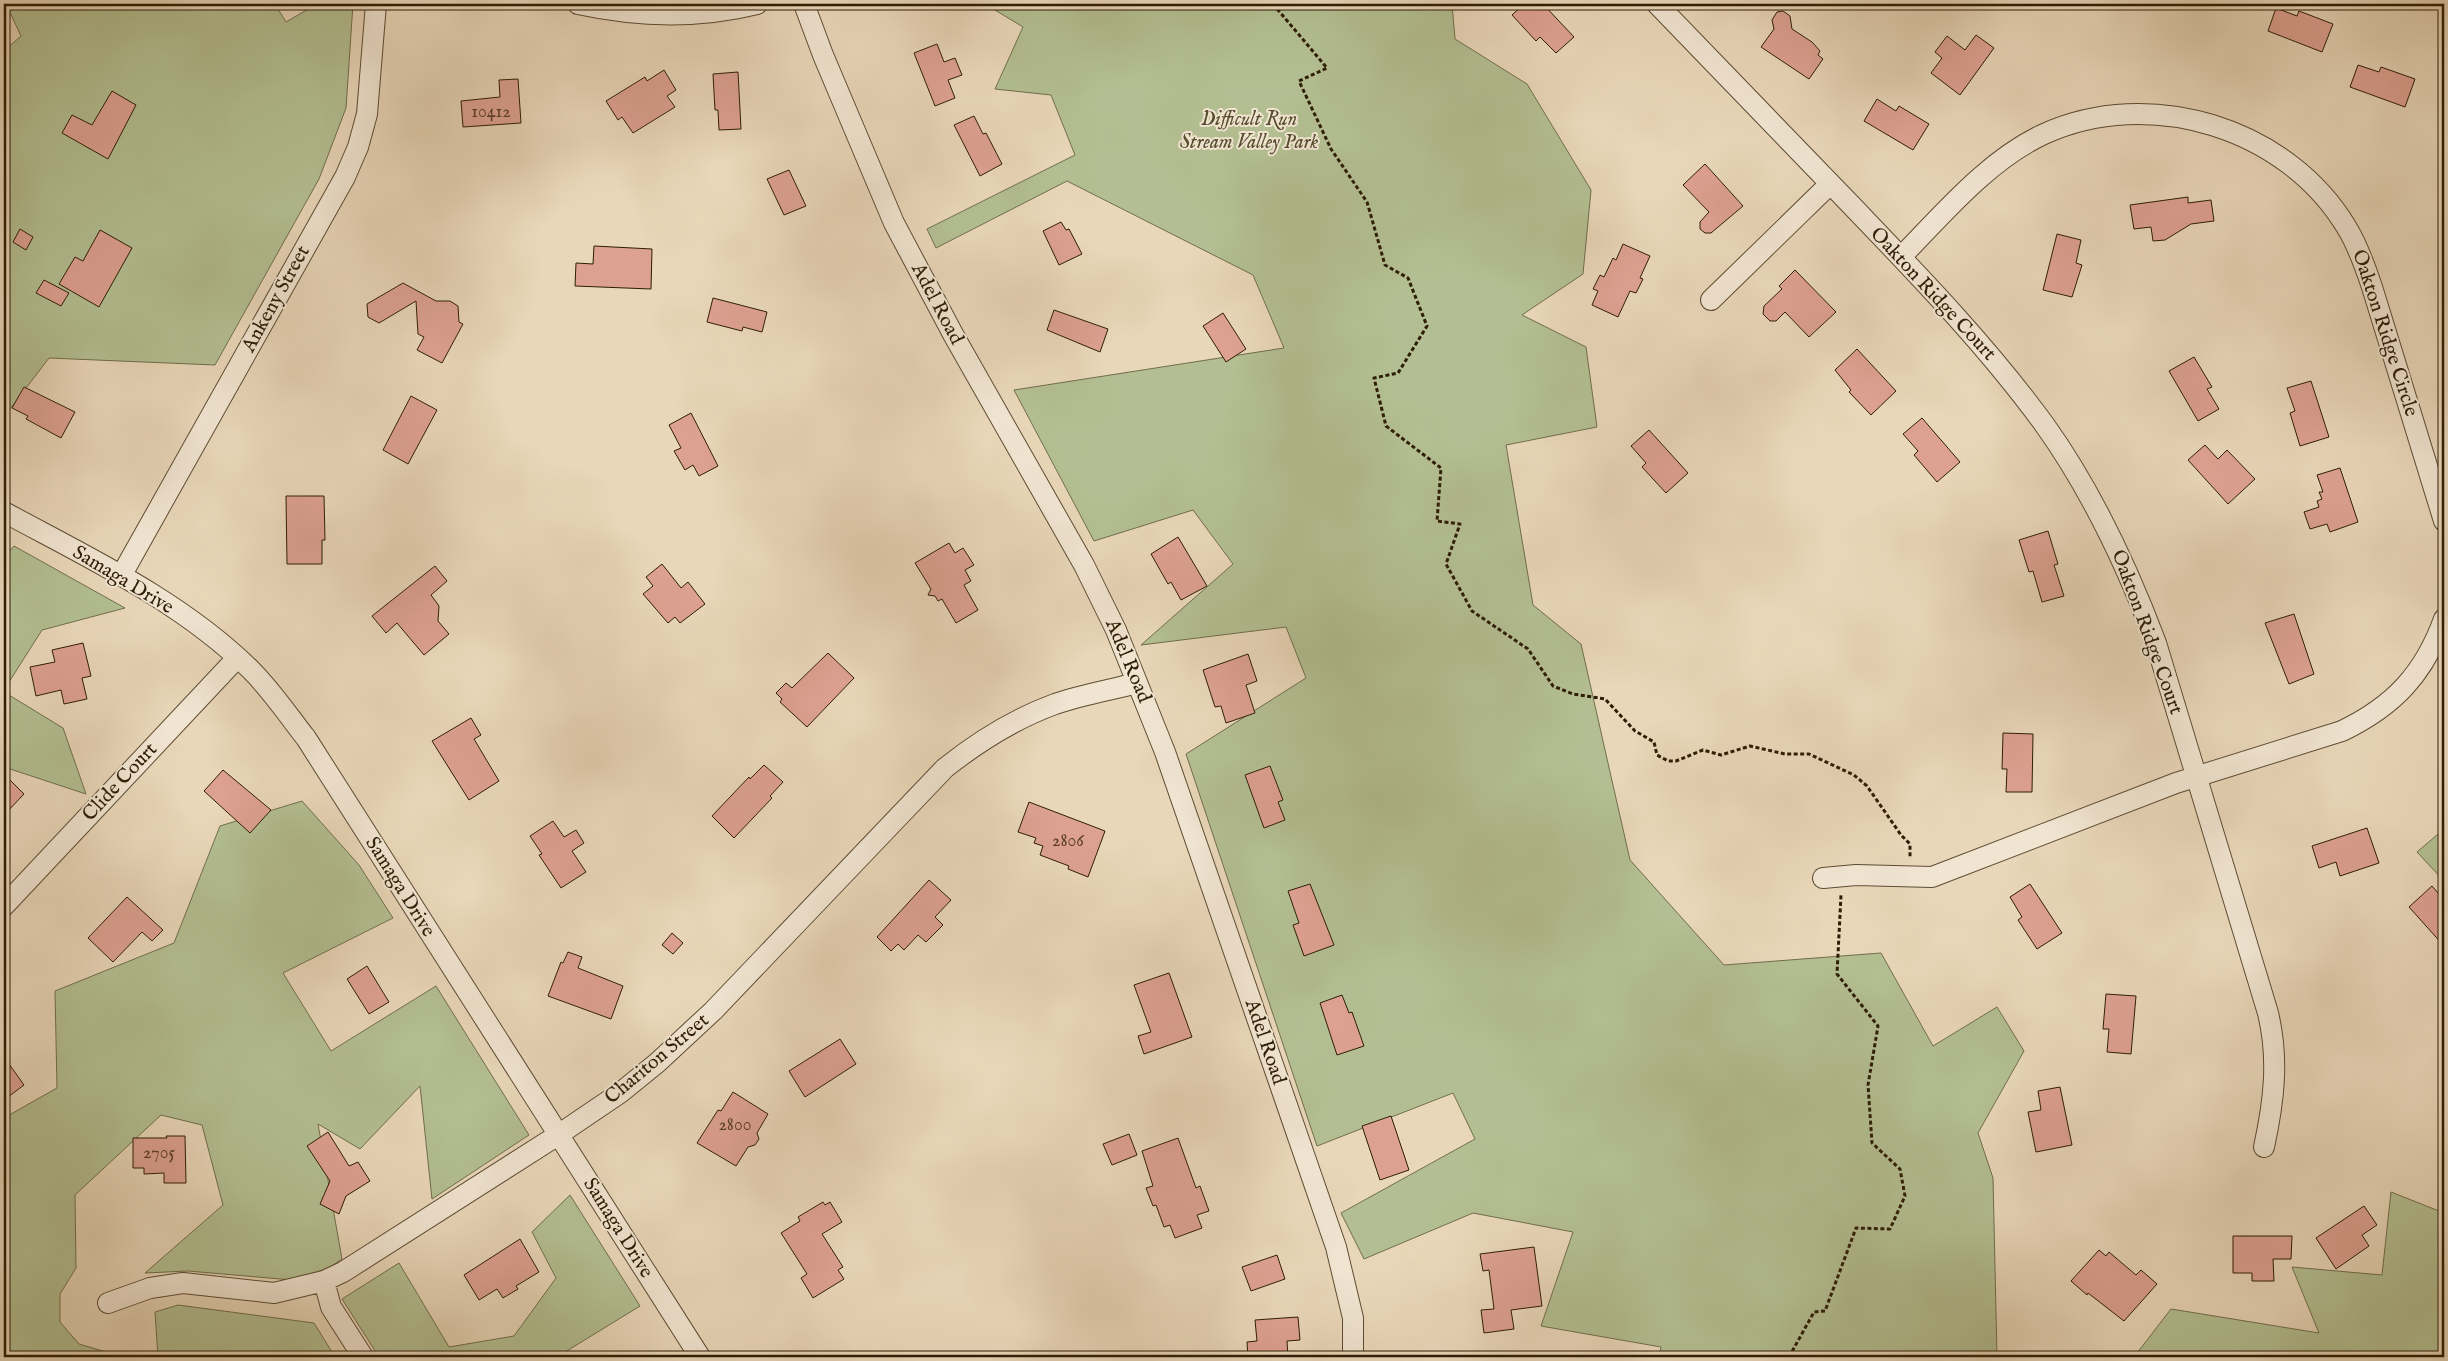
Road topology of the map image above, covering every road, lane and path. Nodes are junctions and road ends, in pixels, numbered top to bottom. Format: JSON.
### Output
{"nodes":[{"id":1,"x":376,"y":4,"type":"edge"},
{"id":2,"x":578,"y":4,"type":"edge"},
{"id":3,"x":757,"y":4,"type":"edge"},
{"id":4,"x":804,"y":4,"type":"edge"},
{"id":5,"x":1273,"y":4,"type":"edge"},
{"id":6,"x":1657,"y":4,"type":"edge"},
{"id":7,"x":1830,"y":184,"type":"junction"},
{"id":8,"x":1901,"y":257,"type":"junction"},
{"id":9,"x":1711,"y":300,"type":"dead end"},
{"id":10,"x":4,"y":512,"type":"edge"},
{"id":11,"x":2444,"y":521,"type":"edge"},
{"id":12,"x":121,"y":576,"type":"junction"},
{"id":13,"x":2444,"y":619,"type":"edge"},
{"id":14,"x":237,"y":658,"type":"junction"},
{"id":15,"x":1137,"y":683,"type":"junction"},
{"id":16,"x":2198,"y":776,"type":"junction"},
{"id":17,"x":1832,"y":877,"type":"joint"},
{"id":18,"x":1909,"y":878,"type":"junction"},
{"id":19,"x":4,"y":906,"type":"edge"},
{"id":20,"x":558,"y":1135,"type":"junction"},
{"id":21,"x":2264,"y":1147,"type":"dead end"},
{"id":22,"x":324,"y":1281,"type":"junction"},
{"id":23,"x":108,"y":1302,"type":"dead end"},
{"id":24,"x":363,"y":1357,"type":"edge"},
{"id":25,"x":700,"y":1357,"type":"edge"},
{"id":26,"x":1353,"y":1357,"type":"edge"},
{"id":27,"x":1789,"y":1357,"type":"edge"}],
"edges":[{"from":1,"to":12,"type":"street","name":"Ankeny Street"},
{"from":2,"to":3,"type":"street"},
{"from":4,"to":15,"type":"street","name":"Adel Road"},
{"from":5,"to":18,"type":"path"},
{"from":6,"to":7,"type":"street","name":"Oakton Ridge Court"},
{"from":7,"to":8,"type":"street","name":"Oakton Ridge Court"},
{"from":7,"to":9,"type":"street"},
{"from":8,"to":11,"type":"street","name":"Oakton Ridge Circle"},
{"from":8,"to":16,"type":"street","name":"Oakton Ridge Court"},
{"from":10,"to":12,"type":"street","name":"Samaga Drive"},
{"from":12,"to":14,"type":"street","name":"Samaga Drive"},
{"from":13,"to":16,"type":"street"},
{"from":14,"to":19,"type":"street","name":"Clide Court"},
{"from":14,"to":20,"type":"street","name":"Samaga Drive"},
{"from":15,"to":20,"type":"street","name":"Chariton Street"},
{"from":15,"to":26,"type":"street","name":"Adel Road"},
{"from":16,"to":18,"type":"street"},
{"from":16,"to":21,"type":"street","name":"Oakton Ridge Court"},
{"from":17,"to":18,"type":"street"},
{"from":17,"to":27,"type":"path"},
{"from":20,"to":22,"type":"street","name":"Chariton Street"},
{"from":20,"to":25,"type":"street","name":"Samaga Drive"},
{"from":22,"to":23,"type":"street","name":"Chariton Street"},
{"from":22,"to":24,"type":"street"}]}
